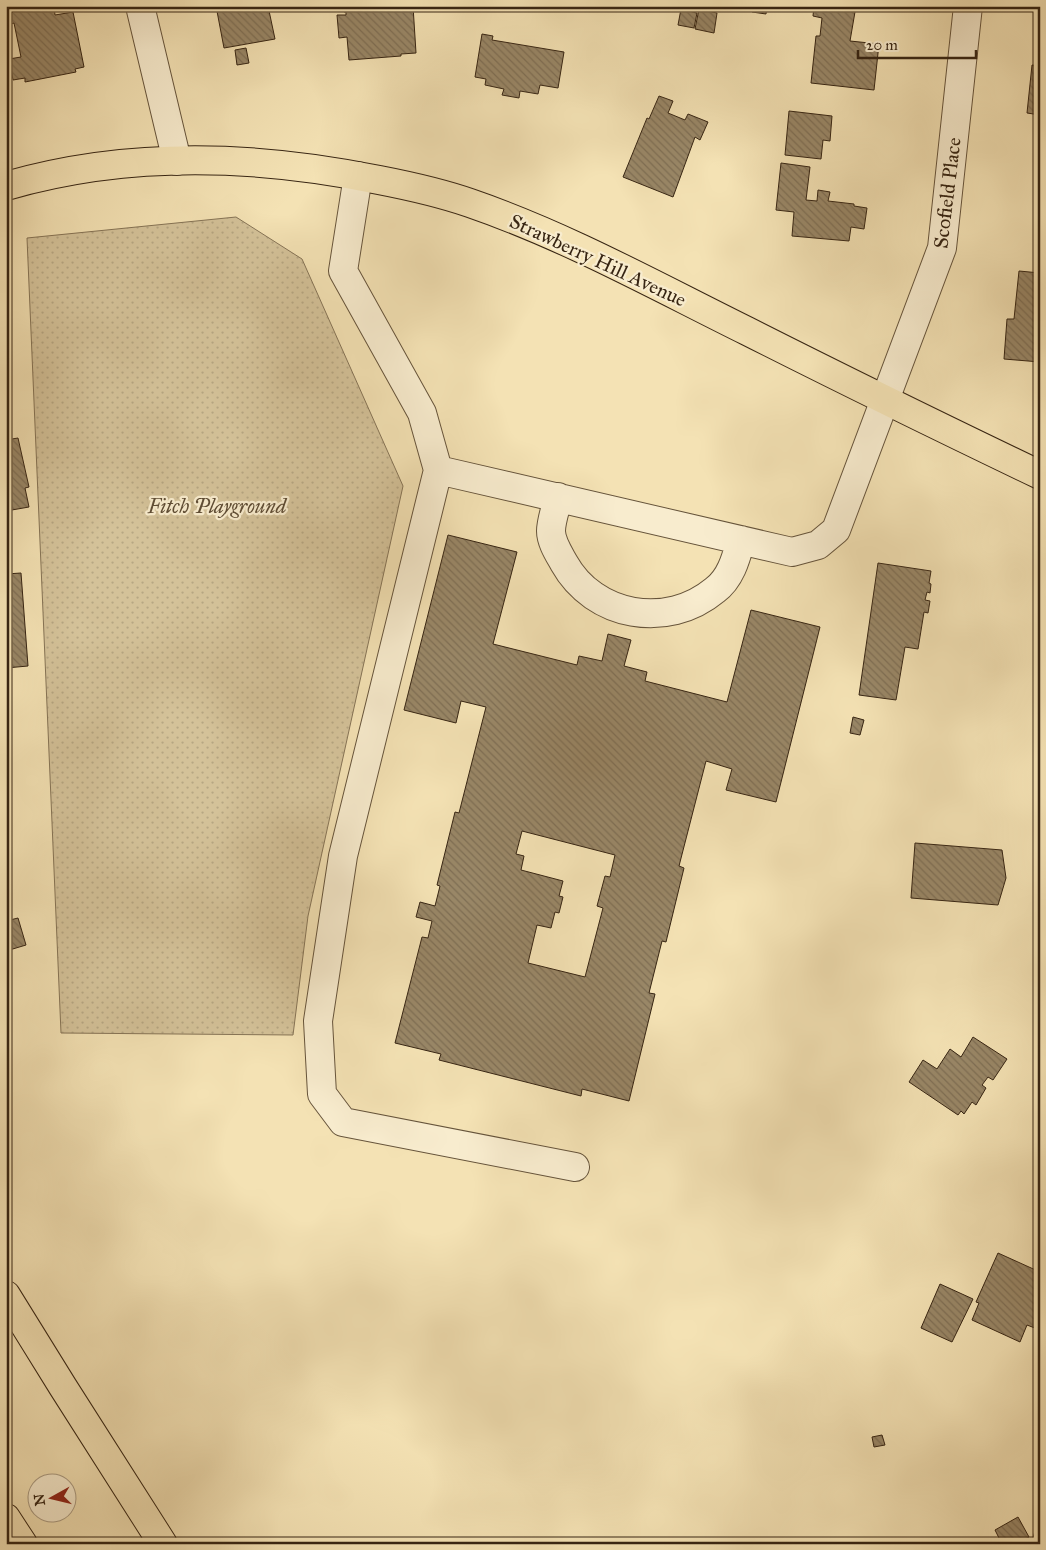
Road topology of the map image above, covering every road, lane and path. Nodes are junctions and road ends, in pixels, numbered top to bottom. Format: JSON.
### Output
{"nodes":[{"id":1,"x":140,"y":6,"type":"edge"},
{"id":2,"x":968,"y":6,"type":"edge"},
{"id":3,"x":177,"y":161,"type":"junction"},
{"id":4,"x":358,"y":176,"type":"junction"},
{"id":5,"x":6,"y":186,"type":"edge"},
{"id":6,"x":885,"y":401,"type":"junction"},
{"id":7,"x":438,"y":470,"type":"junction"},
{"id":8,"x":1040,"y":475,"type":"edge"},
{"id":9,"x":558,"y":497,"type":"junction"},
{"id":10,"x":741,"y":540,"type":"junction"},
{"id":11,"x":575,"y":1167,"type":"dead end"},
{"id":12,"x":6,"y":1295,"type":"edge"},
{"id":13,"x":6,"y":1518,"type":"edge"},
{"id":14,"x":23,"y":1544,"type":"edge"},
{"id":15,"x":163,"y":1544,"type":"edge"}],
"edges":[{"from":1,"to":3,"type":"street"},
{"from":2,"to":6,"type":"street","name":"Scofield Place"},
{"from":3,"to":4,"type":"main road","name":"Strawberry Hill Avenue"},
{"from":3,"to":5,"type":"main road","name":"Strawberry Hill Avenue"},
{"from":4,"to":6,"type":"main road","name":"Strawberry Hill Avenue"},
{"from":4,"to":7,"type":"street"},
{"from":6,"to":8,"type":"main road","name":"Strawberry Hill Avenue"},
{"from":6,"to":10,"type":"street","name":"Scofield Place"},
{"from":7,"to":9,"type":"street","name":"Scofield Place"},
{"from":7,"to":11,"type":"street"},
{"from":9,"to":10,"type":"street","name":"Scofield Place"},
{"from":9,"to":10,"type":"street"},
{"from":12,"to":15,"type":"main road"},
{"from":13,"to":14,"type":"main road"}]}
